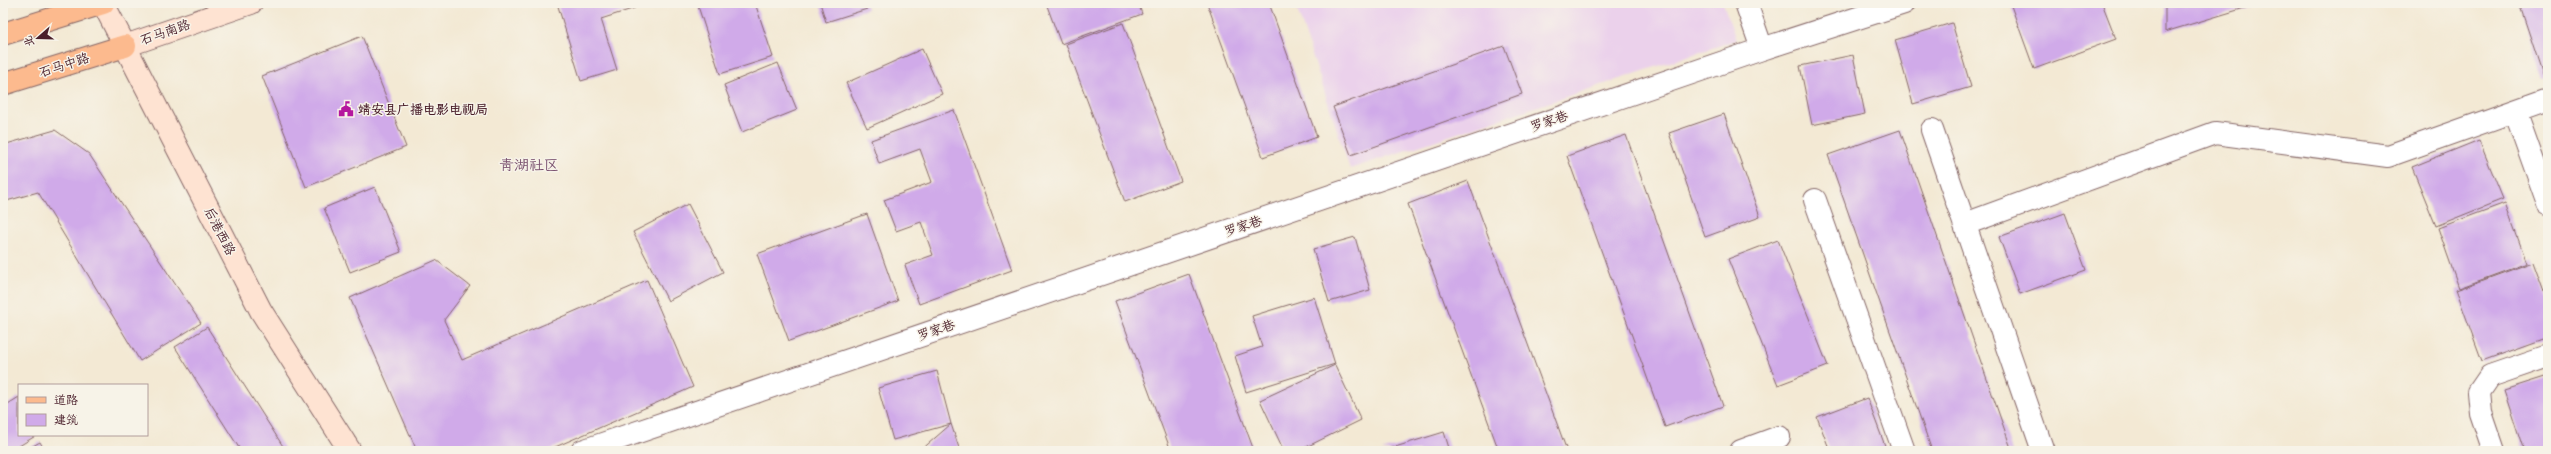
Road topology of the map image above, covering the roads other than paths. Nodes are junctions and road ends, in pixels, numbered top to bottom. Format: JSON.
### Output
{"nodes":[{"id":1,"x":103,"y":3,"type":"edge"},
{"id":2,"x":251,"y":3,"type":"edge"},
{"id":3,"x":1746,"y":3,"type":"edge"},
{"id":4,"x":1904,"y":3,"type":"edge"},
{"id":5,"x":1874,"y":7,"type":"edge"},
{"id":6,"x":3,"y":34,"type":"edge"},
{"id":7,"x":125,"y":46,"type":"junction"},
{"id":8,"x":1762,"y":49,"type":"junction"},
{"id":9,"x":3,"y":84,"type":"edge"},
{"id":10,"x":2548,"y":99,"type":"edge"},
{"id":11,"x":2515,"y":111,"type":"junction"},
{"id":12,"x":1932,"y":130,"type":"dead end"},
{"id":13,"x":1815,"y":200,"type":"dead end"},
{"id":14,"x":2548,"y":203,"type":"edge"},
{"id":15,"x":1964,"y":224,"type":"junction"},
{"id":16,"x":2548,"y":356,"type":"edge"},
{"id":17,"x":1779,"y":437,"type":"dead end"},
{"id":18,"x":2491,"y":450,"type":"edge"},
{"id":19,"x":350,"y":451,"type":"edge"},
{"id":20,"x":582,"y":451,"type":"edge"},
{"id":21,"x":1741,"y":451,"type":"edge"},
{"id":22,"x":1904,"y":451,"type":"edge"},
{"id":23,"x":2043,"y":451,"type":"edge"}],
"edges":[{"from":1,"to":6,"type":"main road"},
{"from":1,"to":7,"type":"main road","name":"后港西路"},
{"from":2,"to":7,"type":"main road","name":"石马南路"},
{"from":3,"to":8,"type":"street"},
{"from":4,"to":5,"type":"street","name":"罗家巷"},
{"from":5,"to":8,"type":"street","name":"罗家巷"},
{"from":7,"to":9,"type":"main road","name":"石马中路"},
{"from":7,"to":19,"type":"main road","name":"后港西路"},
{"from":8,"to":20,"type":"street","name":"罗家巷"},
{"from":10,"to":11,"type":"street"},
{"from":11,"to":14,"type":"street"},
{"from":11,"to":15,"type":"street"},
{"from":12,"to":15,"type":"street"},
{"from":13,"to":22,"type":"street"},
{"from":15,"to":23,"type":"street"},
{"from":16,"to":18,"type":"street"},
{"from":17,"to":21,"type":"street"}]}
